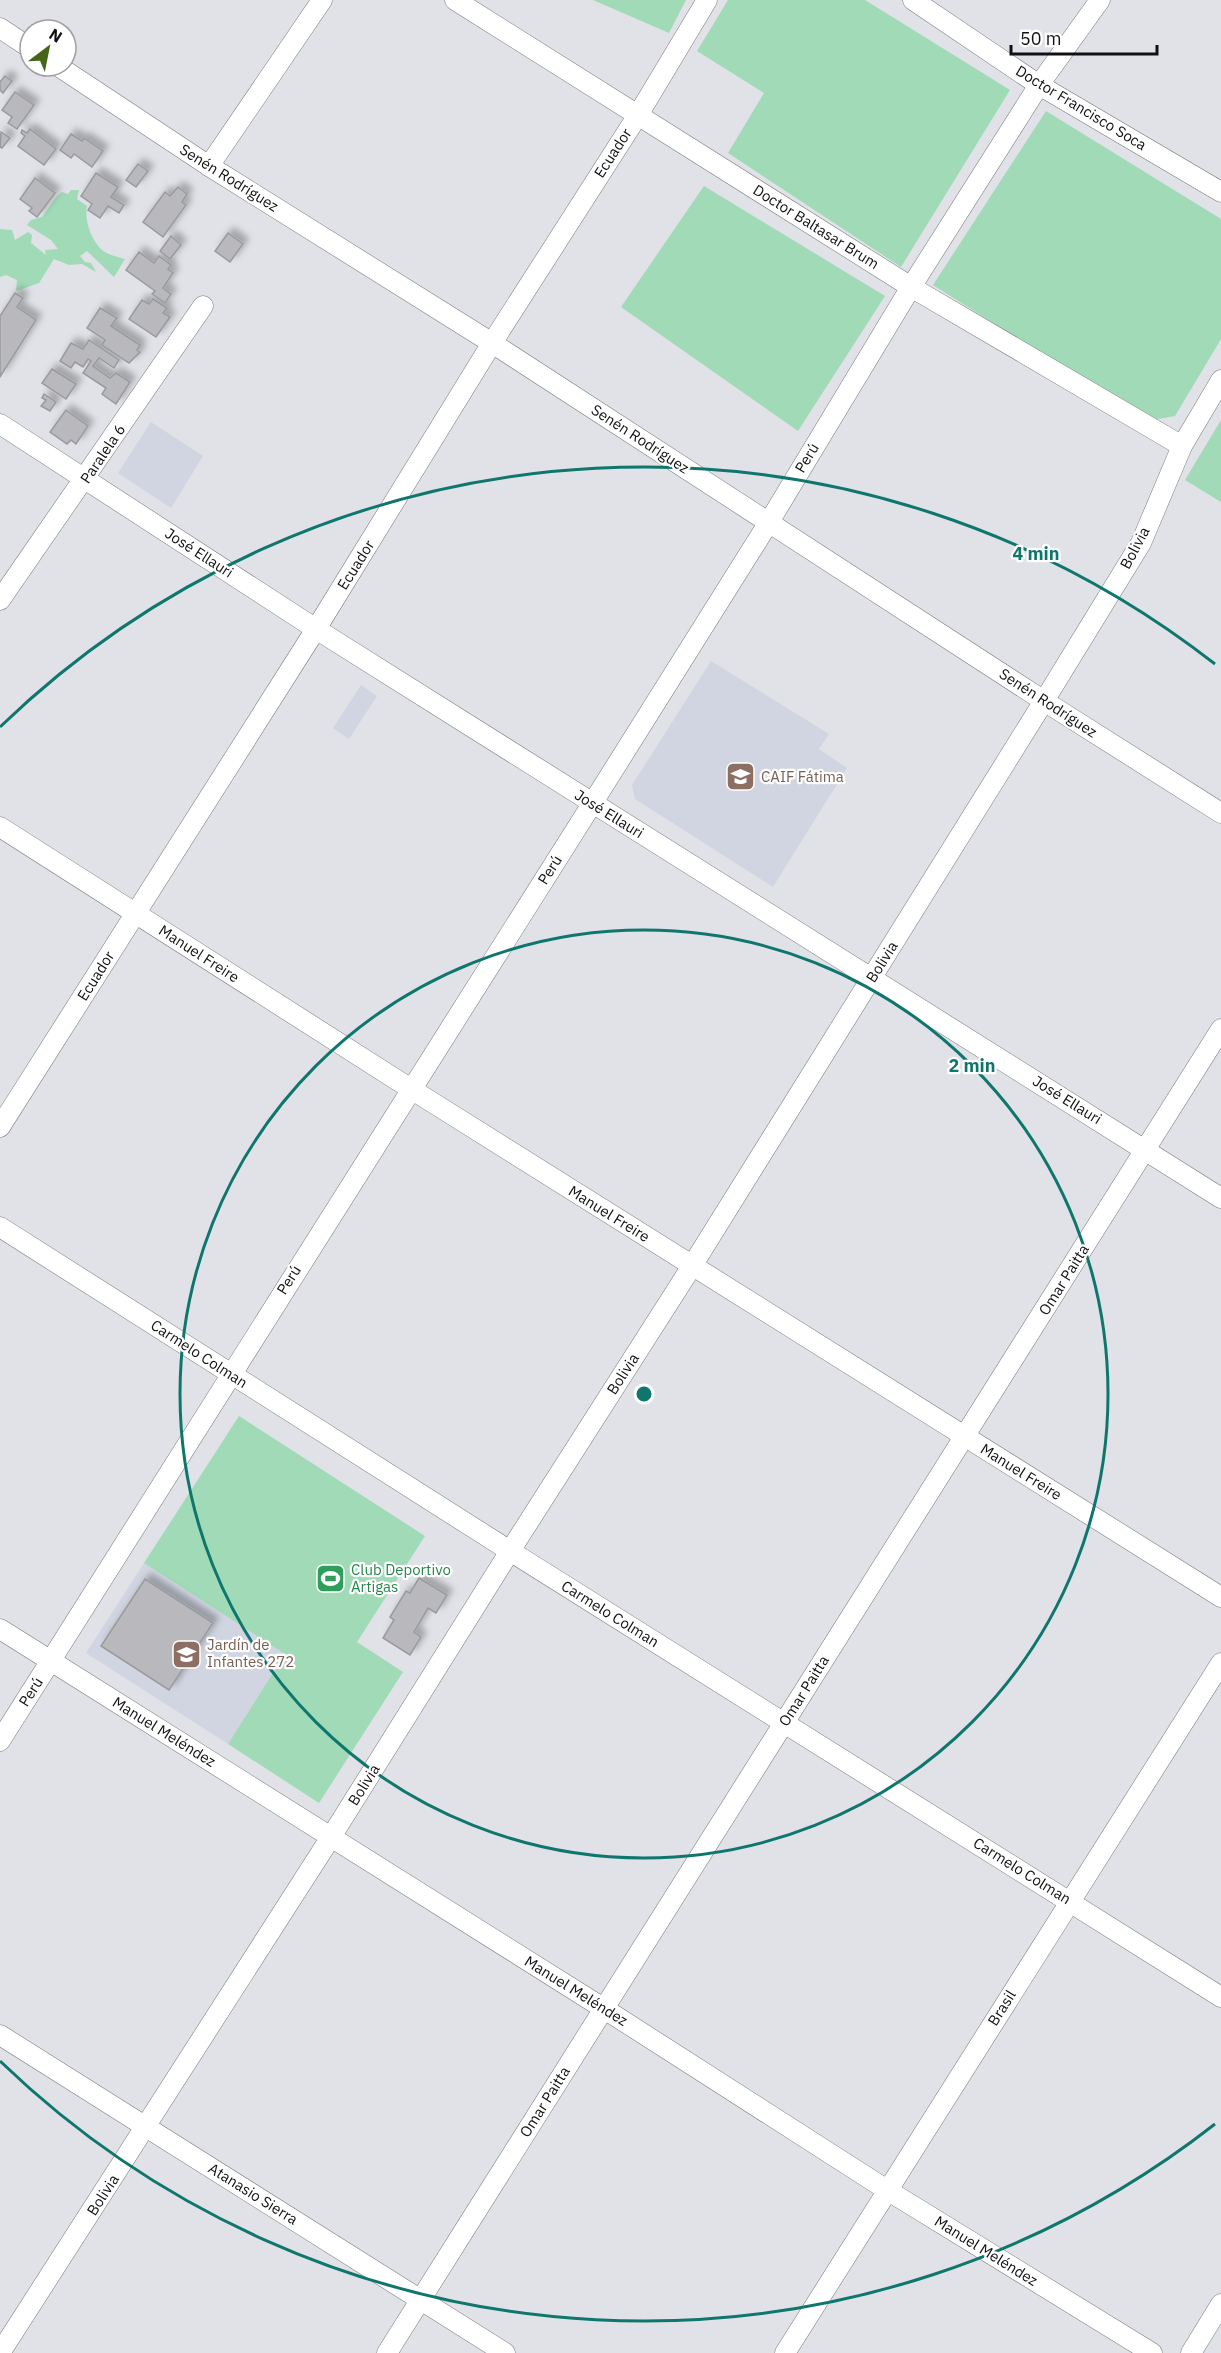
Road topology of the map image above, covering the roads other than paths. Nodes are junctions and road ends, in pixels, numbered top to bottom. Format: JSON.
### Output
{"nodes":[{"id":1,"x":322,"y":0,"type":"edge"},
{"id":2,"x":455,"y":0,"type":"edge"},
{"id":3,"x":707,"y":0,"type":"edge"},
{"id":4,"x":913,"y":0,"type":"edge"},
{"id":5,"x":1100,"y":0,"type":"edge"},
{"id":6,"x":0,"y":28,"type":"edge"},
{"id":7,"x":18,"y":40,"type":"edge"},
{"id":8,"x":76,"y":78,"type":"edge"},
{"id":9,"x":1039,"y":85,"type":"junction"},
{"id":10,"x":638,"y":115,"type":"junction"},
{"id":11,"x":209,"y":166,"type":"junction"},
{"id":12,"x":1221,"y":192,"type":"edge"},
{"id":13,"x":911,"y":287,"type":"junction"},
{"id":14,"x":203,"y":306,"type":"dead end"},
{"id":15,"x":492,"y":343,"type":"junction"},
{"id":16,"x":1221,"y":380,"type":"edge"},
{"id":17,"x":0,"y":424,"type":"edge"},
{"id":18,"x":1182,"y":447,"type":"junction"},
{"id":19,"x":86,"y":479,"type":"junction"},
{"id":20,"x":769,"y":522,"type":"junction"},
{"id":21,"x":0,"y":600,"type":"edge"},
{"id":22,"x":316,"y":629,"type":"junction"},
{"id":23,"x":1044,"y":701,"type":"junction"},
{"id":24,"x":592,"y":804,"type":"junction"},
{"id":25,"x":1221,"y":813,"type":"edge"},
{"id":26,"x":0,"y":827,"type":"edge"},
{"id":27,"x":136,"y":914,"type":"junction"},
{"id":28,"x":872,"y":978,"type":"junction"},
{"id":29,"x":1221,"y":1029,"type":"edge"},
{"id":30,"x":411,"y":1089,"type":"junction"},
{"id":31,"x":0,"y":1127,"type":"edge"},
{"id":32,"x":1145,"y":1149,"type":"junction"},
{"id":33,"x":1221,"y":1198,"type":"edge"},
{"id":34,"x":0,"y":1227,"type":"edge"},
{"id":35,"x":692,"y":1266,"type":"junction"},
{"id":36,"x":230,"y":1374,"type":"junction"},
{"id":37,"x":966,"y":1437,"type":"junction"},
{"id":38,"x":510,"y":1551,"type":"junction"},
{"id":39,"x":1221,"y":1597,"type":"edge"},
{"id":40,"x":0,"y":1629,"type":"edge"},
{"id":41,"x":51,"y":1661,"type":"junction"},
{"id":42,"x":1221,"y":1663,"type":"edge"},
{"id":43,"x":784,"y":1722,"type":"junction"},
{"id":44,"x":0,"y":1741,"type":"edge"},
{"id":45,"x":331,"y":1836,"type":"junction"},
{"id":46,"x":1070,"y":1901,"type":"junction"},
{"id":47,"x":1221,"y":1997,"type":"edge"},
{"id":48,"x":603,"y":2008,"type":"junction"},
{"id":49,"x":0,"y":2034,"type":"edge"},
{"id":50,"x":146,"y":2127,"type":"junction"},
{"id":51,"x":887,"y":2190,"type":"junction"},
{"id":52,"x":421,"y":2299,"type":"junction"},
{"id":53,"x":1221,"y":2304,"type":"edge"},
{"id":54,"x":0,"y":2353,"type":"edge"},
{"id":55,"x":387,"y":2353,"type":"edge"},
{"id":56,"x":505,"y":2353,"type":"edge"},
{"id":57,"x":785,"y":2353,"type":"edge"},
{"id":58,"x":1152,"y":2353,"type":"edge"},
{"id":59,"x":1191,"y":2353,"type":"edge"}],
"edges":[{"from":1,"to":11,"type":"street"},
{"from":2,"to":10,"type":"street","name":"Doctor Baltasar Brum"},
{"from":3,"to":10,"type":"street","name":"Ecuador"},
{"from":4,"to":9,"type":"street","name":"Doctor Francisco Soca"},
{"from":5,"to":9,"type":"street","name":"Perú"},
{"from":6,"to":7,"type":"street"},
{"from":8,"to":11,"type":"street","name":"Senén Rodríguez"},
{"from":9,"to":12,"type":"street","name":"Doctor Francisco Soca"},
{"from":9,"to":13,"type":"street","name":"Perú"},
{"from":10,"to":13,"type":"street","name":"Doctor Baltasar Brum"},
{"from":10,"to":15,"type":"street","name":"Ecuador"},
{"from":11,"to":15,"type":"street","name":"Senén Rodríguez"},
{"from":13,"to":18,"type":"street","name":"Doctor Baltasar Brum"},
{"from":13,"to":20,"type":"street","name":"Perú"},
{"from":14,"to":19,"type":"street","name":"Paralela 6"},
{"from":15,"to":20,"type":"street","name":"Senén Rodríguez"},
{"from":15,"to":22,"type":"street","name":"Ecuador"},
{"from":16,"to":18,"type":"street","name":"Bolivia"},
{"from":17,"to":19,"type":"street","name":"José Ellauri"},
{"from":18,"to":23,"type":"street","name":"Bolivia"},
{"from":19,"to":21,"type":"street","name":"Paralela 6"},
{"from":19,"to":22,"type":"street","name":"José Ellauri"},
{"from":20,"to":23,"type":"street","name":"Senén Rodríguez"},
{"from":20,"to":24,"type":"street","name":"Perú"},
{"from":22,"to":24,"type":"street","name":"José Ellauri"},
{"from":22,"to":27,"type":"street","name":"Ecuador"},
{"from":23,"to":25,"type":"street","name":"Senén Rodríguez"},
{"from":23,"to":28,"type":"street","name":"Bolivia"},
{"from":24,"to":28,"type":"street","name":"José Ellauri"},
{"from":24,"to":30,"type":"street","name":"Perú"},
{"from":26,"to":27,"type":"street","name":"Manuel Freire"},
{"from":27,"to":30,"type":"street","name":"Manuel Freire"},
{"from":27,"to":31,"type":"street","name":"Ecuador"},
{"from":28,"to":32,"type":"street","name":"José Ellauri"},
{"from":28,"to":35,"type":"street","name":"Bolivia"},
{"from":29,"to":32,"type":"street","name":"Omar Paitta"},
{"from":30,"to":35,"type":"street","name":"Manuel Freire"},
{"from":30,"to":36,"type":"street","name":"Perú"},
{"from":32,"to":33,"type":"street","name":"José Ellauri"},
{"from":32,"to":37,"type":"street","name":"Omar Paitta"},
{"from":34,"to":36,"type":"street","name":"Carmelo Colman"},
{"from":35,"to":37,"type":"street","name":"Manuel Freire"},
{"from":35,"to":38,"type":"street","name":"Bolivia"},
{"from":36,"to":38,"type":"street","name":"Carmelo Colman"},
{"from":36,"to":41,"type":"street","name":"Perú"},
{"from":37,"to":39,"type":"street","name":"Manuel Freire"},
{"from":37,"to":43,"type":"street","name":"Omar Paitta"},
{"from":38,"to":43,"type":"street","name":"Carmelo Colman"},
{"from":38,"to":45,"type":"street","name":"Bolivia"},
{"from":40,"to":41,"type":"street","name":"Manuel Meléndez"},
{"from":41,"to":44,"type":"street","name":"Perú"},
{"from":41,"to":45,"type":"street","name":"Manuel Meléndez"},
{"from":42,"to":46,"type":"street","name":"Brasil"},
{"from":43,"to":46,"type":"street","name":"Carmelo Colman"},
{"from":43,"to":48,"type":"street","name":"Omar Paitta"},
{"from":45,"to":48,"type":"street","name":"Manuel Meléndez"},
{"from":45,"to":50,"type":"street","name":"Bolivia"},
{"from":46,"to":47,"type":"street","name":"Carmelo Colman"},
{"from":46,"to":51,"type":"street","name":"Brasil"},
{"from":48,"to":51,"type":"street","name":"Manuel Meléndez"},
{"from":48,"to":52,"type":"street","name":"Omar Paitta"},
{"from":49,"to":50,"type":"street","name":"Atanasio Sierra"},
{"from":50,"to":52,"type":"street","name":"Atanasio Sierra"},
{"from":50,"to":54,"type":"street","name":"Bolivia"},
{"from":51,"to":57,"type":"street","name":"Brasil"},
{"from":51,"to":58,"type":"street","name":"Manuel Meléndez"},
{"from":52,"to":55,"type":"street","name":"Omar Paitta"},
{"from":52,"to":56,"type":"street","name":"Atanasio Sierra"},
{"from":53,"to":59,"type":"street"}]}
